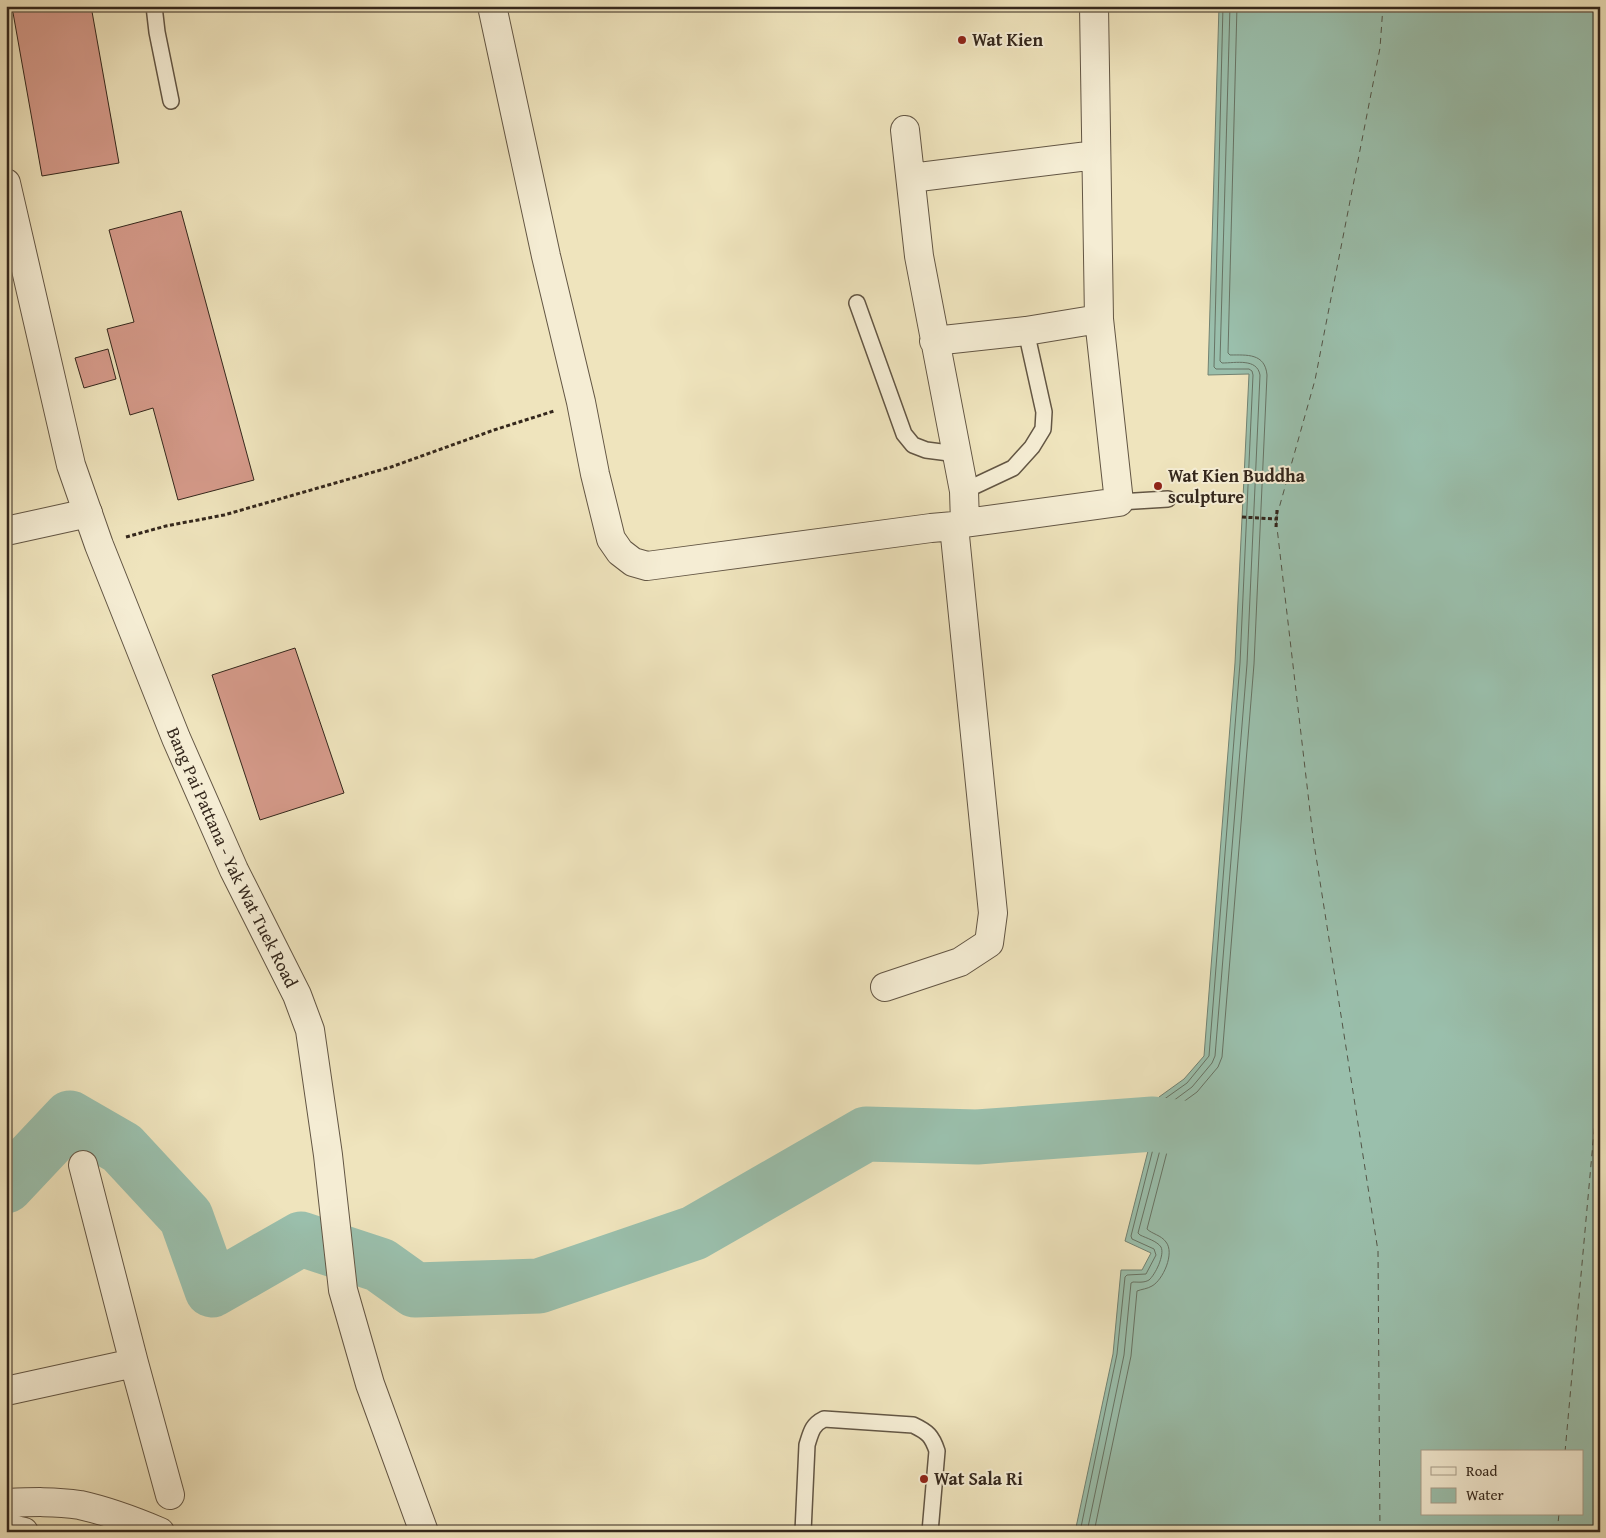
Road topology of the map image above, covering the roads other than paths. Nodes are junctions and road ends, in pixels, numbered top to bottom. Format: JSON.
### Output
{"nodes":[{"id":1,"x":154,"y":6,"type":"edge"},
{"id":2,"x":492,"y":6,"type":"edge"},
{"id":3,"x":1094,"y":6,"type":"edge"},
{"id":4,"x":171,"y":101,"type":"dead end"},
{"id":5,"x":905,"y":130,"type":"dead end"},
{"id":6,"x":1096,"y":155,"type":"junction"},
{"id":7,"x":911,"y":178,"type":"junction"},
{"id":8,"x":6,"y":183,"type":"edge"},
{"id":9,"x":857,"y":303,"type":"dead end"},
{"id":10,"x":1099,"y":319,"type":"junction"},
{"id":11,"x":1026,"y":331,"type":"junction"},
{"id":12,"x":934,"y":341,"type":"junction"},
{"id":13,"x":957,"y":454,"type":"junction"},
{"id":14,"x":964,"y":491,"type":"junction"},
{"id":15,"x":1168,"y":498,"type":"dead end"},
{"id":16,"x":1118,"y":502,"type":"junction"},
{"id":17,"x":88,"y":513,"type":"junction"},
{"id":18,"x":959,"y":525,"type":"junction"},
{"id":19,"x":6,"y":531,"type":"edge"},
{"id":20,"x":885,"y":987,"type":"dead end"},
{"id":21,"x":84,"y":1165,"type":"dead end"},
{"id":22,"x":134,"y":1363,"type":"junction"},
{"id":23,"x":6,"y":1391,"type":"edge"},
{"id":24,"x":170,"y":1495,"type":"dead end"},
{"id":25,"x":6,"y":1503,"type":"edge"},
{"id":26,"x":6,"y":1528,"type":"edge"},
{"id":27,"x":24,"y":1532,"type":"edge"},
{"id":28,"x":160,"y":1532,"type":"edge"},
{"id":29,"x":424,"y":1532,"type":"edge"},
{"id":30,"x":803,"y":1532,"type":"edge"},
{"id":31,"x":930,"y":1532,"type":"edge"}],
"edges":[{"from":1,"to":4,"type":"lane"},
{"from":2,"to":18,"type":"street"},
{"from":3,"to":6,"type":"street"},
{"from":5,"to":7,"type":"street"},
{"from":6,"to":7,"type":"street"},
{"from":6,"to":10,"type":"street"},
{"from":7,"to":12,"type":"street"},
{"from":8,"to":17,"type":"street","name":"Bang Pai Pattana - Yak Wat Tuek Road"},
{"from":9,"to":13,"type":"lane"},
{"from":10,"to":11,"type":"street"},
{"from":10,"to":16,"type":"street"},
{"from":11,"to":12,"type":"street"},
{"from":11,"to":14,"type":"lane"},
{"from":12,"to":13,"type":"street"},
{"from":13,"to":14,"type":"street"},
{"from":14,"to":18,"type":"street"},
{"from":15,"to":16,"type":"lane"},
{"from":16,"to":18,"type":"street"},
{"from":17,"to":19,"type":"street"},
{"from":17,"to":29,"type":"street","name":"Bang Pai Pattana - Yak Wat Tuek Road"},
{"from":18,"to":20,"type":"street"},
{"from":21,"to":22,"type":"street"},
{"from":22,"to":23,"type":"street"},
{"from":22,"to":24,"type":"street"},
{"from":25,"to":28,"type":"street"},
{"from":26,"to":27,"type":"street"},
{"from":30,"to":31,"type":"lane"}]}
